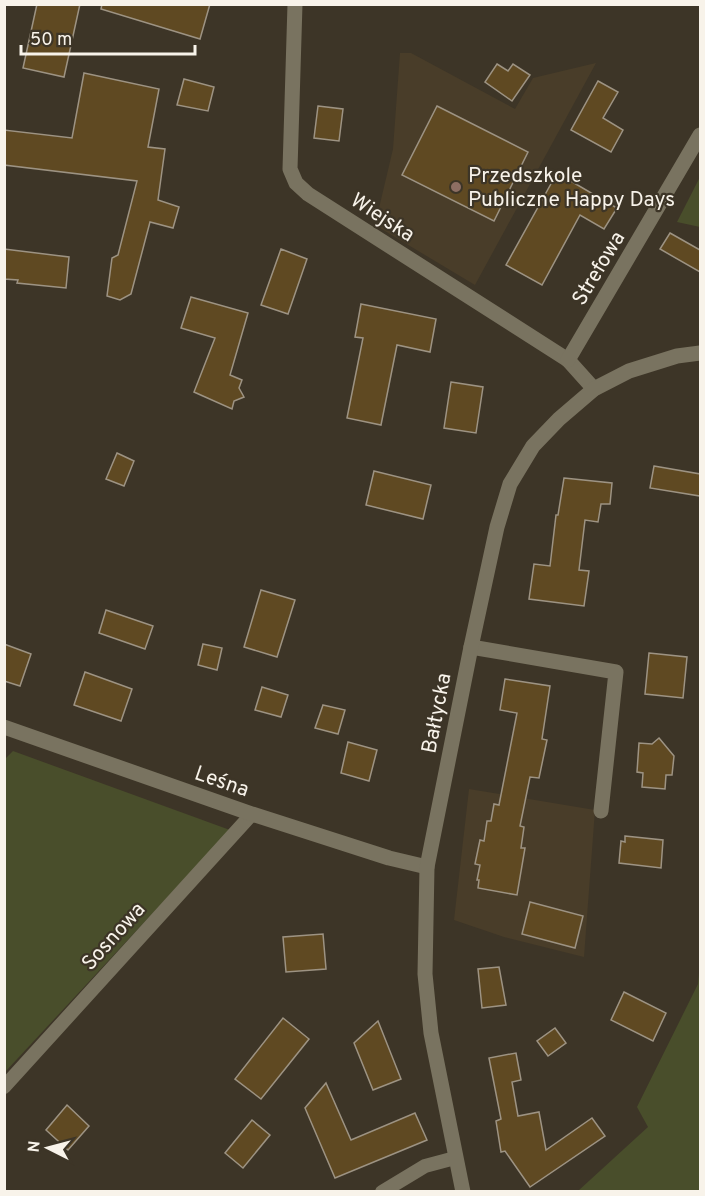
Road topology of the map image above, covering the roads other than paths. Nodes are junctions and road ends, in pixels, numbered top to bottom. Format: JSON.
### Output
{"nodes":[{"id":1,"x":295,"y":4,"type":"edge"},
{"id":2,"x":700,"y":135,"type":"edge"},
{"id":3,"x":700,"y":353,"type":"edge"},
{"id":4,"x":568,"y":360,"type":"junction"},
{"id":5,"x":594,"y":389,"type":"junction"},
{"id":6,"x":471,"y":647,"type":"junction"},
{"id":7,"x":4,"y":727,"type":"edge"},
{"id":8,"x":602,"y":811,"type":"dead end"},
{"id":9,"x":252,"y":814,"type":"junction"},
{"id":10,"x":427,"y":867,"type":"junction"},
{"id":11,"x":4,"y":1087,"type":"edge"},
{"id":12,"x":455,"y":1158,"type":"junction"},
{"id":13,"x":382,"y":1191,"type":"edge"},
{"id":14,"x":463,"y":1191,"type":"edge"}],
"edges":[{"from":1,"to":4,"type":"street","name":"Wiejska"},
{"from":2,"to":4,"type":"street","name":"Strefowa"},
{"from":3,"to":5,"type":"street","name":"Bałtycka"},
{"from":4,"to":5,"type":"street","name":"Wiejska"},
{"from":5,"to":6,"type":"street","name":"Bałtycka"},
{"from":6,"to":8,"type":"street"},
{"from":6,"to":10,"type":"street","name":"Bałtycka"},
{"from":7,"to":9,"type":"street","name":"Leśna"},
{"from":9,"to":10,"type":"street","name":"Leśna"},
{"from":9,"to":11,"type":"lane","name":"Sosnowa"},
{"from":10,"to":12,"type":"street","name":"Bałtycka"},
{"from":12,"to":13,"type":"lane"},
{"from":12,"to":14,"type":"street","name":"Bałtycka"}]}
